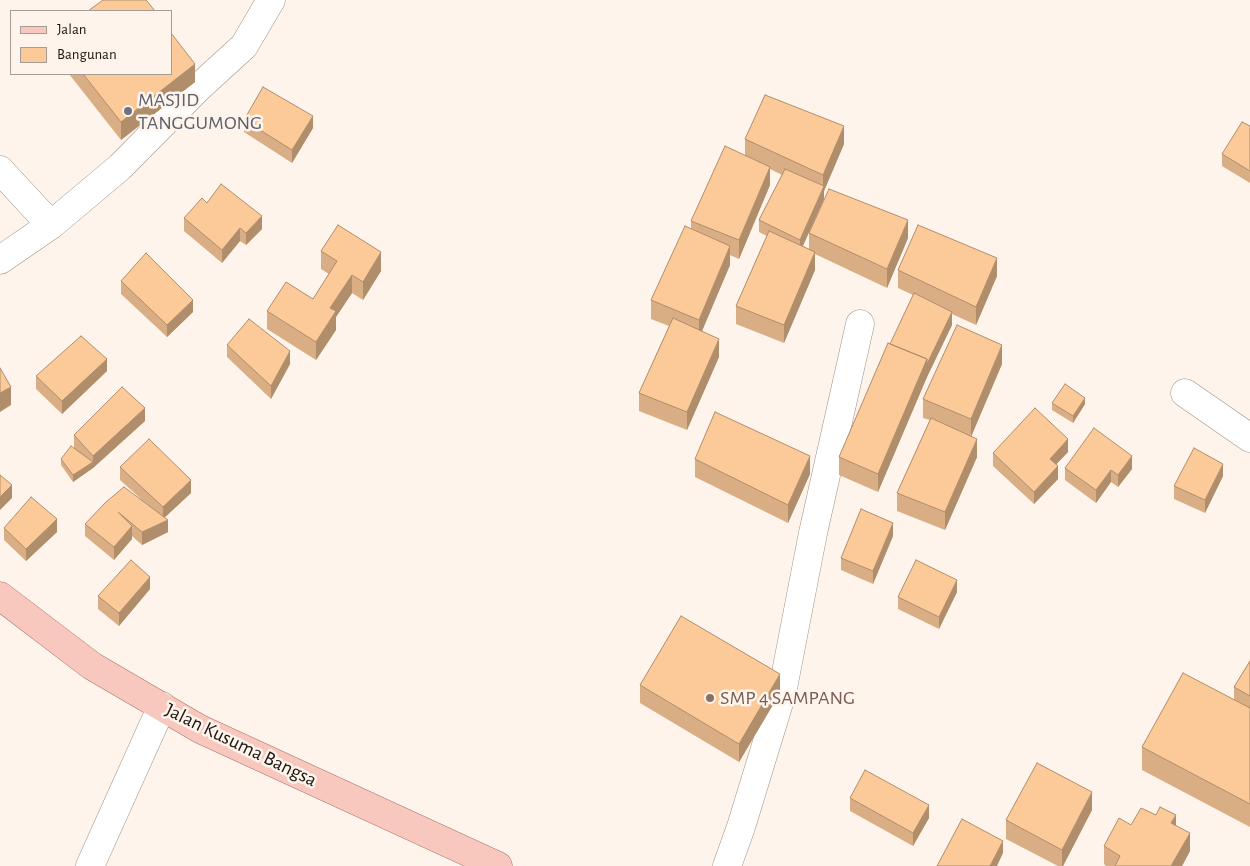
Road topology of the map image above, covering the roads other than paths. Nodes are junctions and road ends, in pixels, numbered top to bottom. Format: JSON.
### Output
{"nodes":[{"id":1,"x":271,"y":0,"type":"edge"},
{"id":2,"x":0,"y":170,"type":"edge"},
{"id":3,"x":51,"y":225,"type":"junction"},
{"id":4,"x":0,"y":260,"type":"edge"},
{"id":5,"x":860,"y":324,"type":"dead end"},
{"id":6,"x":1185,"y":393,"type":"dead end"},
{"id":7,"x":1250,"y":438,"type":"edge"},
{"id":8,"x":0,"y":596,"type":"edge"},
{"id":9,"x":162,"y":706,"type":"junction"},
{"id":10,"x":90,"y":866,"type":"edge"},
{"id":11,"x":498,"y":866,"type":"edge"},
{"id":12,"x":727,"y":866,"type":"edge"}],
"edges":[{"from":1,"to":3,"type":"street"},
{"from":2,"to":3,"type":"street"},
{"from":3,"to":4,"type":"street"},
{"from":5,"to":12,"type":"street"},
{"from":6,"to":7,"type":"street"},
{"from":8,"to":9,"type":"main road","name":"Jalan Kusuma Bangsa"},
{"from":9,"to":10,"type":"street"},
{"from":9,"to":11,"type":"main road","name":"Jalan Kusuma Bangsa"}]}
